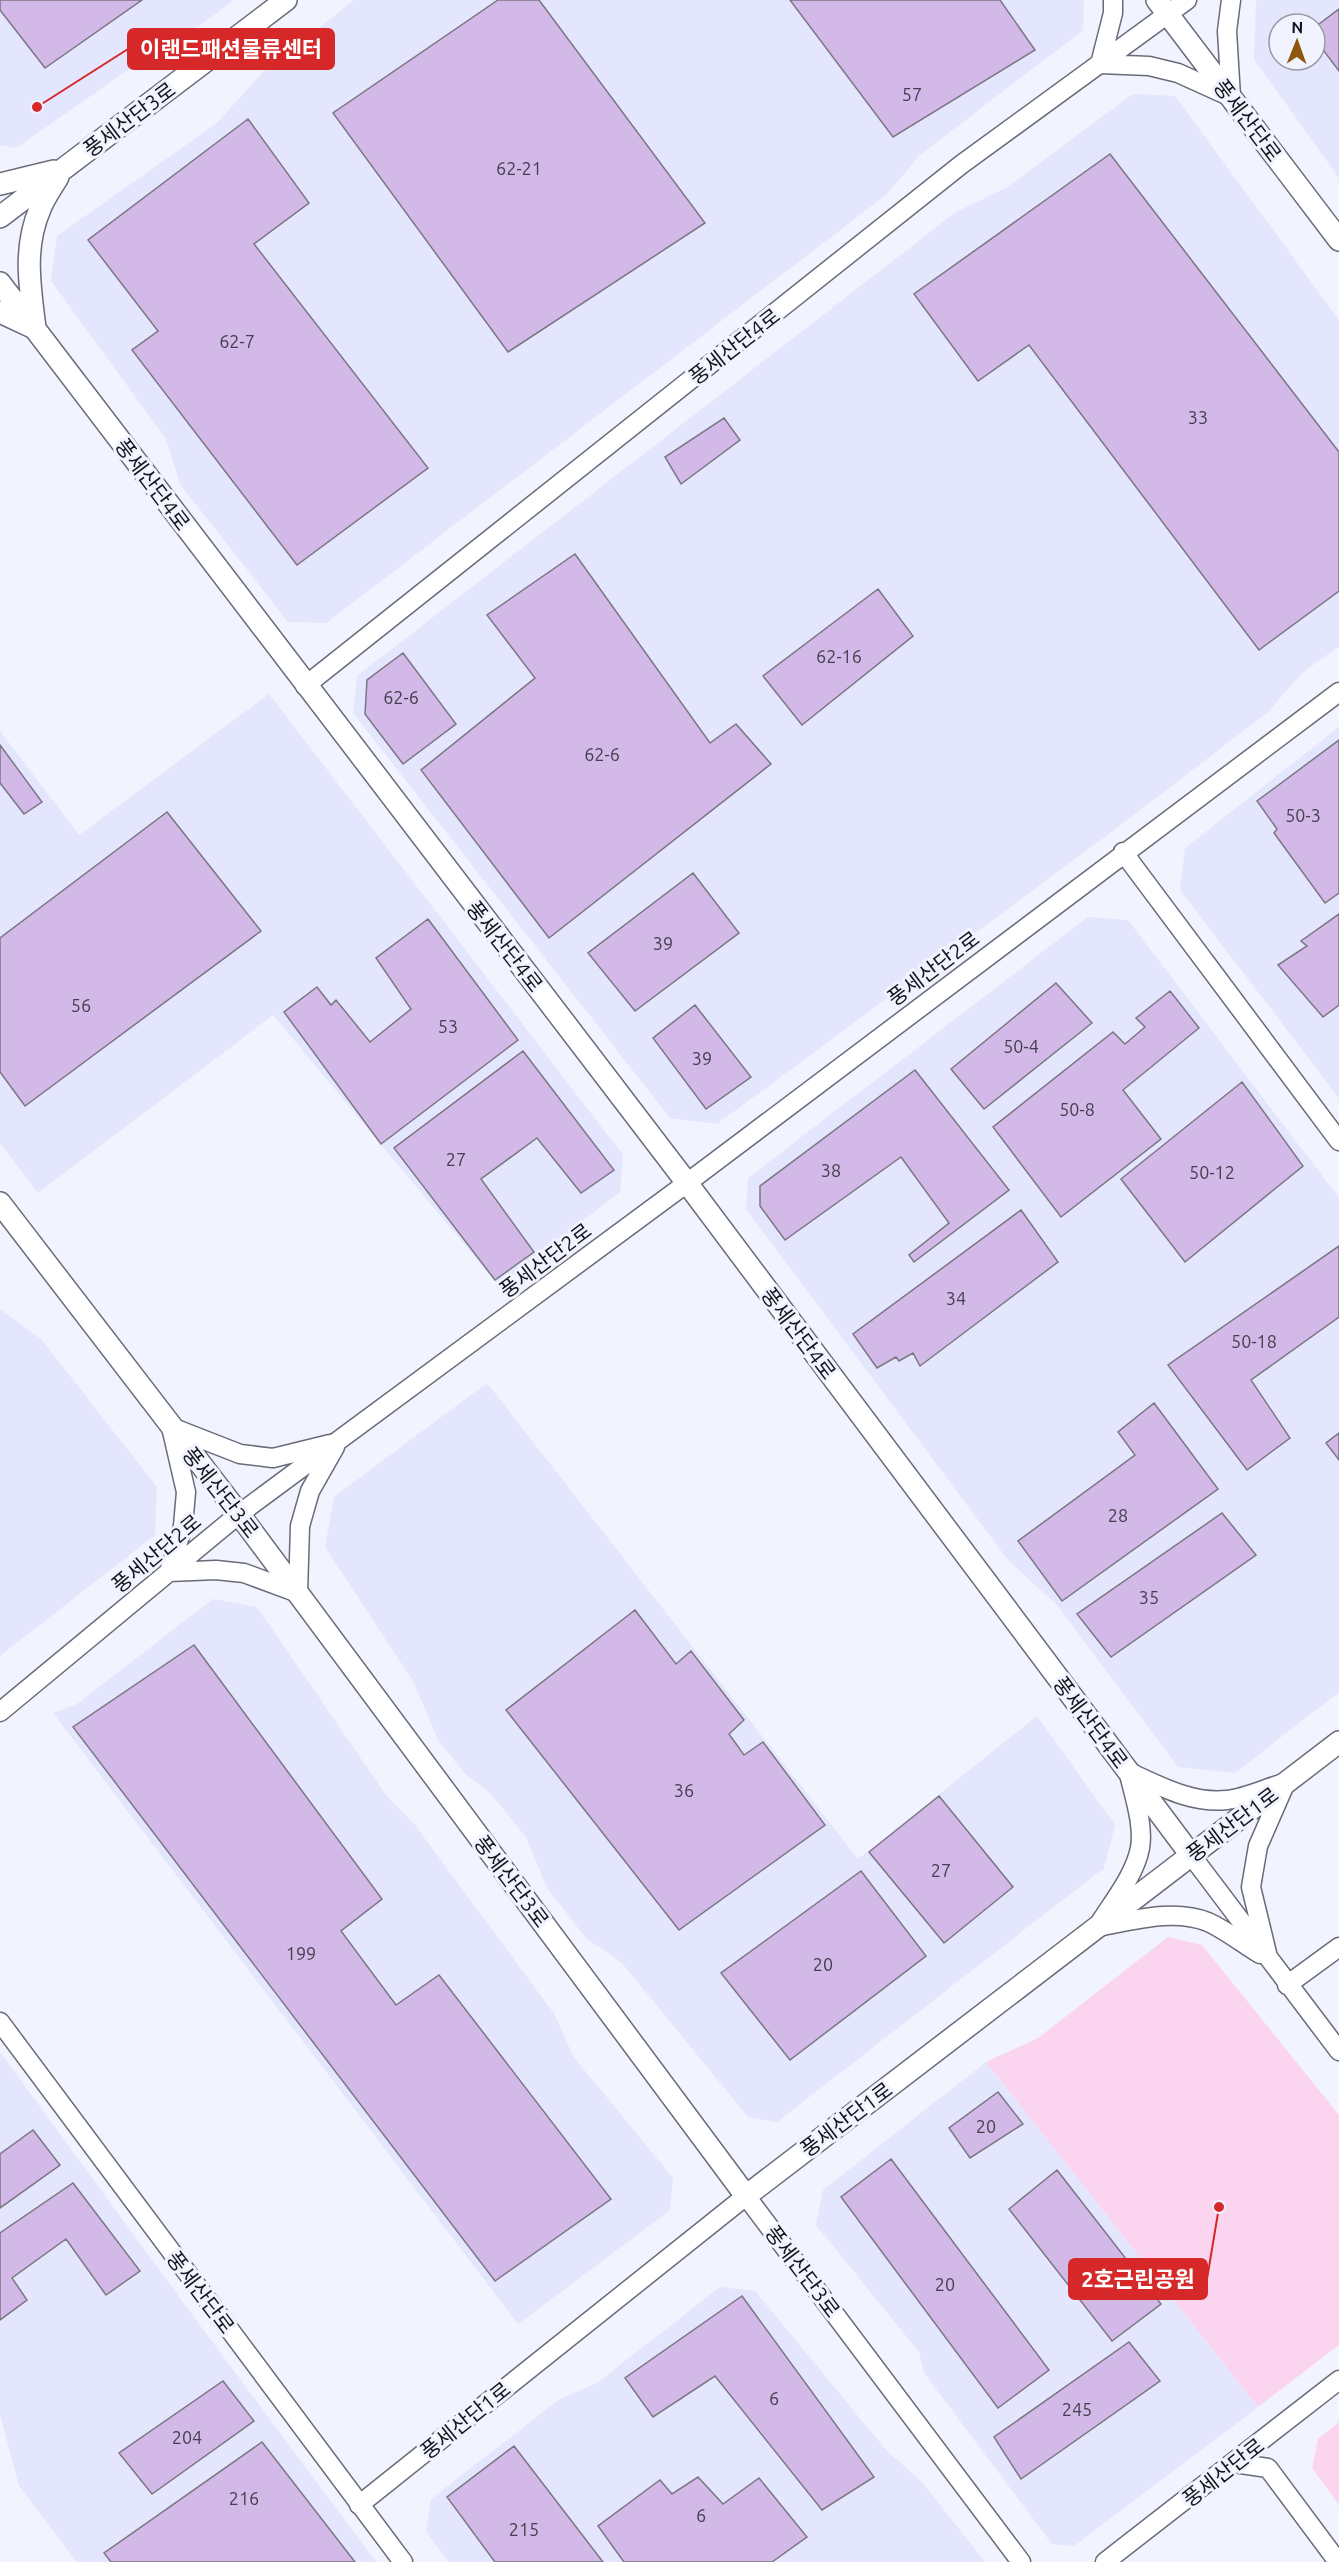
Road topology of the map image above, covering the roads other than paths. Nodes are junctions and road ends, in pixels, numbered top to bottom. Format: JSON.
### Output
{"nodes":[{"id":1,"x":286,"y":0,"type":"edge"},
{"id":2,"x":1113,"y":0,"type":"edge"},
{"id":3,"x":1187,"y":0,"type":"edge"},
{"id":4,"x":1231,"y":0,"type":"edge"},
{"id":5,"x":1163,"y":7,"type":"edge"},
{"id":6,"x":1100,"y":64,"type":"junction"},
{"id":7,"x":1231,"y":97,"type":"junction"},
{"id":8,"x":63,"y":169,"type":"junction"},
{"id":9,"x":0,"y":184,"type":"edge"},
{"id":10,"x":0,"y":217,"type":"edge"},
{"id":11,"x":1339,"y":240,"type":"edge"},
{"id":12,"x":0,"y":283,"type":"edge"},
{"id":13,"x":0,"y":312,"type":"edge"},
{"id":14,"x":35,"y":328,"type":"junction"},
{"id":15,"x":305,"y":686,"type":"junction"},
{"id":16,"x":1339,"y":692,"type":"edge"},
{"id":17,"x":1123,"y":852,"type":"junction"},
{"id":18,"x":1339,"y":1141,"type":"edge"},
{"id":19,"x":687,"y":1183,"type":"junction"},
{"id":20,"x":0,"y":1203,"type":"edge"},
{"id":21,"x":171,"y":1427,"type":"junction"},
{"id":22,"x":338,"y":1442,"type":"junction"},
{"id":23,"x":239,"y":1514,"type":"junction"},
{"id":24,"x":169,"y":1572,"type":"junction"},
{"id":25,"x":298,"y":1593,"type":"junction"},
{"id":26,"x":0,"y":1712,"type":"edge"},
{"id":27,"x":1339,"y":1742,"type":"edge"},
{"id":28,"x":1129,"y":1772,"type":"junction"},
{"id":29,"x":1286,"y":1782,"type":"junction"},
{"id":30,"x":1191,"y":1855,"type":"junction"},
{"id":31,"x":1097,"y":1927,"type":"junction"},
{"id":32,"x":1339,"y":1947,"type":"edge"},
{"id":33,"x":1269,"y":1960,"type":"junction"},
{"id":34,"x":1287,"y":1985,"type":"junction"},
{"id":35,"x":0,"y":2022,"type":"edge"},
{"id":36,"x":1339,"y":2051,"type":"edge"},
{"id":37,"x":747,"y":2196,"type":"junction"},
{"id":38,"x":1339,"y":2380,"type":"edge"},
{"id":39,"x":1282,"y":2426,"type":"junction"},
{"id":40,"x":1234,"y":2463,"type":"junction"},
{"id":41,"x":1268,"y":2468,"type":"junction"},
{"id":42,"x":359,"y":2505,"type":"junction"},
{"id":43,"x":403,"y":2562,"type":"edge"},
{"id":44,"x":1021,"y":2562,"type":"edge"},
{"id":45,"x":1105,"y":2562,"type":"edge"},
{"id":46,"x":1338,"y":2562,"type":"edge"}],
"edges":[{"from":1,"to":8,"type":"street","name":"풍세산단3로"},
{"from":2,"to":6,"type":"street"},
{"from":3,"to":5,"type":"street","name":"풍세산단4로"},
{"from":4,"to":7,"type":"street"},
{"from":5,"to":6,"type":"street","name":"풍세산단4로"},
{"from":5,"to":7,"type":"street","name":"풍세산단로"},
{"from":6,"to":7,"type":"street"},
{"from":6,"to":15,"type":"street","name":"풍세산단4로"},
{"from":7,"to":11,"type":"street","name":"풍세산단로"},
{"from":8,"to":9,"type":"street"},
{"from":8,"to":10,"type":"street","name":"풍세산단3로"},
{"from":8,"to":14,"type":"street"},
{"from":12,"to":14,"type":"street","name":"풍세산단4로"},
{"from":13,"to":14,"type":"street"},
{"from":14,"to":15,"type":"street","name":"풍세산단4로"},
{"from":15,"to":19,"type":"street","name":"풍세산단4로"},
{"from":16,"to":17,"type":"street","name":"풍세산단2로"},
{"from":17,"to":18,"type":"street"},
{"from":17,"to":19,"type":"street","name":"풍세산단2로"},
{"from":19,"to":22,"type":"street","name":"풍세산단2로"},
{"from":19,"to":28,"type":"street","name":"풍세산단4로"},
{"from":20,"to":21,"type":"street","name":"풍세산단3로"},
{"from":21,"to":22,"type":"street"},
{"from":21,"to":23,"type":"street","name":"풍세산단3로"},
{"from":21,"to":24,"type":"street"},
{"from":22,"to":23,"type":"street","name":"풍세산단2로"},
{"from":22,"to":25,"type":"street"},
{"from":23,"to":24,"type":"street","name":"풍세산단2로"},
{"from":23,"to":25,"type":"street","name":"풍세산단3로"},
{"from":24,"to":25,"type":"street"},
{"from":24,"to":26,"type":"street","name":"풍세산단2로"},
{"from":25,"to":37,"type":"street","name":"풍세산단3로"},
{"from":27,"to":29,"type":"street","name":"풍세산단1로"},
{"from":28,"to":29,"type":"street"},
{"from":28,"to":30,"type":"street","name":"풍세산단4로"},
{"from":28,"to":31,"type":"street"},
{"from":29,"to":30,"type":"street","name":"풍세산단1로"},
{"from":29,"to":33,"type":"street"},
{"from":30,"to":31,"type":"street","name":"풍세산단1로"},
{"from":30,"to":33,"type":"street","name":"풍세산단4로"},
{"from":31,"to":33,"type":"street"},
{"from":31,"to":37,"type":"street","name":"풍세산단1로"},
{"from":32,"to":34,"type":"street"},
{"from":33,"to":34,"type":"street","name":"풍세산단4로"},
{"from":34,"to":36,"type":"street","name":"풍세산단4로"},
{"from":35,"to":42,"type":"street","name":"풍세산단로"},
{"from":37,"to":42,"type":"street","name":"풍세산단1로"},
{"from":37,"to":44,"type":"street","name":"풍세산단3로"},
{"from":38,"to":39,"type":"street","name":"풍세산단로"},
{"from":39,"to":40,"type":"street","name":"풍세산단로"},
{"from":39,"to":41,"type":"street"},
{"from":40,"to":41,"type":"street"},
{"from":40,"to":45,"type":"street","name":"풍세산단로"},
{"from":41,"to":46,"type":"street"},
{"from":42,"to":43,"type":"street","name":"풍세산단로"}]}
